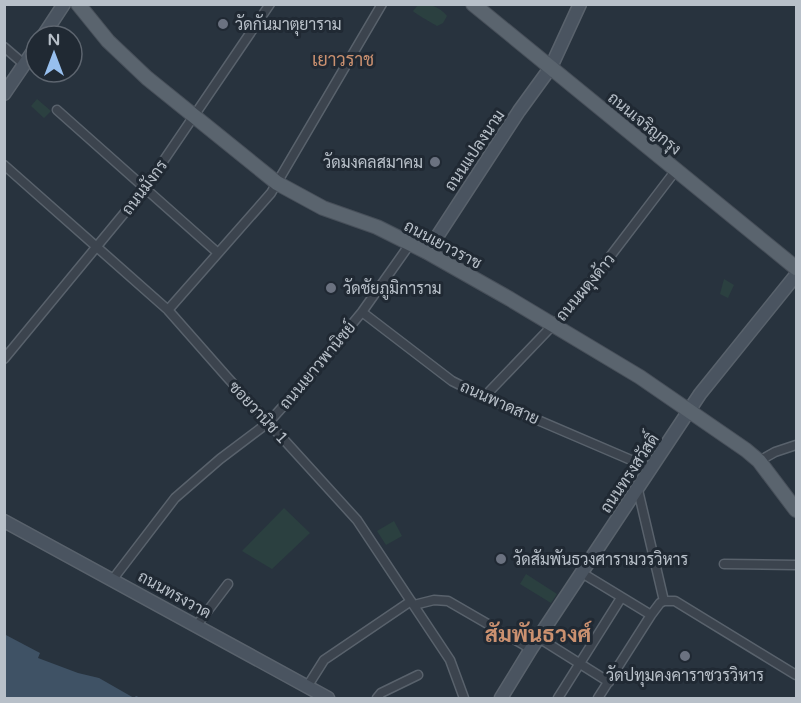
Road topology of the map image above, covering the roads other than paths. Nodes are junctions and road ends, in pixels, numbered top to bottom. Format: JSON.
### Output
{"nodes":[{"id":1,"x":64,"y":4,"type":"edge"},
{"id":2,"x":78,"y":4,"type":"edge"},
{"id":3,"x":270,"y":4,"type":"edge"},
{"id":4,"x":382,"y":4,"type":"edge"},
{"id":5,"x":473,"y":4,"type":"edge"},
{"id":6,"x":580,"y":4,"type":"edge"},
{"id":7,"x":51,"y":24,"type":"edge"},
{"id":8,"x":4,"y":47,"type":"edge"},
{"id":9,"x":24,"y":63,"type":"edge"},
{"id":10,"x":24,"y":65,"type":"edge"},
{"id":11,"x":551,"y":67,"type":"junction"},
{"id":12,"x":4,"y":94,"type":"edge"},
{"id":13,"x":57,"y":110,"type":"dead end"},
{"id":14,"x":194,"y":116,"type":"junction"},
{"id":15,"x":4,"y":165,"type":"edge"},
{"id":16,"x":676,"y":170,"type":"junction"},
{"id":17,"x":277,"y":183,"type":"junction"},
{"id":18,"x":145,"y":188,"type":"junction"},
{"id":19,"x":410,"y":244,"type":"junction"},
{"id":20,"x":97,"y":245,"type":"junction"},
{"id":21,"x":427,"y":252,"type":"junction"},
{"id":22,"x":218,"y":253,"type":"junction"},
{"id":23,"x":796,"y":268,"type":"edge"},
{"id":24,"x":796,"y":275,"type":"edge"},
{"id":25,"x":168,"y":309,"type":"junction"},
{"id":26,"x":362,"y":312,"type":"junction"},
{"id":27,"x":553,"y":325,"type":"junction"},
{"id":28,"x":4,"y":359,"type":"edge"},
{"id":29,"x":484,"y":396,"type":"junction"},
{"id":30,"x":691,"y":411,"type":"junction"},
{"id":31,"x":269,"y":422,"type":"junction"},
{"id":32,"x":796,"y":445,"type":"edge"},
{"id":33,"x":759,"y":461,"type":"junction"},
{"id":34,"x":652,"y":469,"type":"junction"},
{"id":35,"x":638,"y":490,"type":"junction"},
{"id":36,"x":796,"y":510,"type":"edge"},
{"id":37,"x":4,"y":521,"type":"edge"},
{"id":38,"x":724,"y":564,"type":"dead end"},
{"id":39,"x":796,"y":566,"type":"edge"},
{"id":40,"x":582,"y":573,"type":"junction"},
{"id":41,"x":113,"y":579,"type":"junction"},
{"id":42,"x":228,"y":585,"type":"dead end"},
{"id":43,"x":621,"y":598,"type":"junction"},
{"id":44,"x":664,"y":601,"type":"junction"},
{"id":45,"x":413,"y":603,"type":"junction"},
{"id":46,"x":651,"y":615,"type":"junction"},
{"id":47,"x":197,"y":625,"type":"junction"},
{"id":48,"x":539,"y":638,"type":"junction"},
{"id":49,"x":531,"y":649,"type":"junction"},
{"id":50,"x":580,"y":664,"type":"junction"},
{"id":51,"x":418,"y":675,"type":"dead end"},
{"id":52,"x":796,"y":675,"type":"edge"},
{"id":53,"x":609,"y":682,"type":"junction"},
{"id":54,"x":307,"y":687,"type":"junction"},
{"id":55,"x":503,"y":698,"type":"edge"},
{"id":56,"x":328,"y":699,"type":"edge"},
{"id":57,"x":377,"y":699,"type":"edge"},
{"id":58,"x":464,"y":699,"type":"edge"},
{"id":59,"x":558,"y":699,"type":"edge"},
{"id":60,"x":598,"y":699,"type":"edge"}],
"edges":[{"from":1,"to":7,"type":"street"},
{"from":2,"to":14,"type":"main road","name":"ถนนเยาวราช"},
{"from":3,"to":14,"type":"street","name":"ถนนมังกร"},
{"from":4,"to":17,"type":"street"},
{"from":5,"to":11,"type":"main road","name":"ถนนเจริญกรุง"},
{"from":6,"to":11,"type":"street","name":"ถนนแปลงนาม"},
{"from":8,"to":9,"type":"street"},
{"from":10,"to":12,"type":"street"},
{"from":11,"to":16,"type":"main road","name":"ถนนเจริญกรุง"},
{"from":11,"to":21,"type":"street","name":"ถนนแปลงนาม"},
{"from":13,"to":18,"type":"street"},
{"from":14,"to":17,"type":"main road","name":"ถนนเยาวราช"},
{"from":14,"to":18,"type":"street","name":"ถนนมังกร"},
{"from":15,"to":20,"type":"street","name":"ซอยวานิช 1"},
{"from":16,"to":23,"type":"main road","name":"ถนนเจริญกรุง"},
{"from":16,"to":27,"type":"street","name":"ถนนผดุงด้าว"},
{"from":17,"to":19,"type":"main road","name":"ถนนเยาวราช"},
{"from":17,"to":22,"type":"street"},
{"from":18,"to":20,"type":"street","name":"ถนนมังกร"},
{"from":18,"to":22,"type":"street"},
{"from":19,"to":21,"type":"main road","name":"ถนนเยาวราช"},
{"from":19,"to":26,"type":"street","name":"ถนนเยาวพานิชย์"},
{"from":20,"to":25,"type":"street","name":"ซอยวานิช 1"},
{"from":20,"to":28,"type":"street","name":"ถนนมังกร"},
{"from":21,"to":27,"type":"main road","name":"ถนนเยาวราช"},
{"from":22,"to":25,"type":"street"},
{"from":24,"to":30,"type":"street","name":"ถนนทรงสวัสดิ์"},
{"from":25,"to":31,"type":"street","name":"ซอยวานิช 1"},
{"from":26,"to":29,"type":"street","name":"ถนนพาดสาย"},
{"from":26,"to":31,"type":"street","name":"ถนนเยาวพานิชย์"},
{"from":27,"to":29,"type":"street","name":"ถนนผดุงด้าว"},
{"from":27,"to":30,"type":"main road","name":"ถนนเยาวราช"},
{"from":29,"to":34,"type":"street","name":"ถนนพาดสาย"},
{"from":30,"to":33,"type":"main road","name":"ถนนเยาวราช"},
{"from":30,"to":34,"type":"street","name":"ถนนทรงสวัสดิ์"},
{"from":31,"to":41,"type":"street","name":"ถนนเยาวพานิชย์"},
{"from":31,"to":45,"type":"street","name":"ซอยวานิช 1"},
{"from":32,"to":33,"type":"street"},
{"from":33,"to":36,"type":"main road","name":"ถนนเยาวราช"},
{"from":34,"to":35,"type":"street","name":"ถนนทรงสวัสดิ์"},
{"from":35,"to":40,"type":"street","name":"ถนนทรงสวัสดิ์"},
{"from":35,"to":44,"type":"street"},
{"from":37,"to":41,"type":"street","name":"ถนนทรงวาด"},
{"from":38,"to":39,"type":"street"},
{"from":40,"to":43,"type":"street"},
{"from":40,"to":48,"type":"street","name":"ถนนทรงสวัสดิ์"},
{"from":41,"to":47,"type":"street","name":"ถนนทรงวาด"},
{"from":42,"to":47,"type":"street"},
{"from":43,"to":46,"type":"street"},
{"from":43,"to":50,"type":"street"},
{"from":44,"to":46,"type":"street"},
{"from":44,"to":52,"type":"street"},
{"from":45,"to":49,"type":"street"},
{"from":45,"to":54,"type":"street"},
{"from":45,"to":58,"type":"street","name":"ซอยวานิช 1"},
{"from":46,"to":53,"type":"street"},
{"from":47,"to":54,"type":"street","name":"ถนนทรงวาด"},
{"from":48,"to":49,"type":"street","name":"ถนนทรงสวัสดิ์"},
{"from":48,"to":50,"type":"street"},
{"from":49,"to":55,"type":"street","name":"ถนนทรงสวัสดิ์"},
{"from":50,"to":53,"type":"street"},
{"from":50,"to":59,"type":"street"},
{"from":51,"to":57,"type":"street"},
{"from":53,"to":60,"type":"street"},
{"from":54,"to":56,"type":"street","name":"ถนนทรงวาด"}]}
